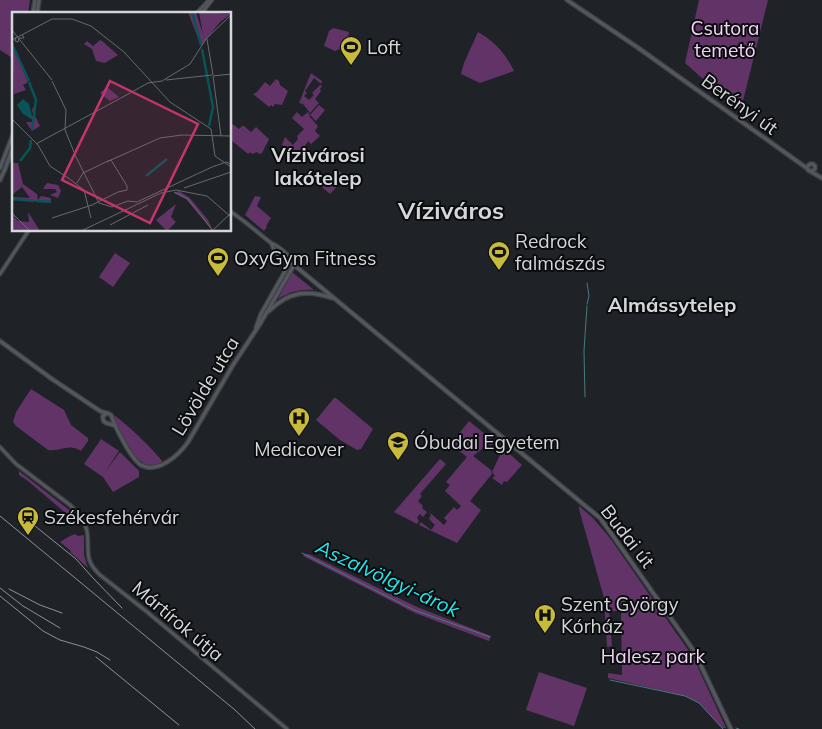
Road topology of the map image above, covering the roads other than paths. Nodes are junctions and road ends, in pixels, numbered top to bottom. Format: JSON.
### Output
{"nodes":[{"id":1,"x":211,"y":0,"type":"edge"},
{"id":2,"x":567,"y":0,"type":"edge"},
{"id":3,"x":198,"y":12,"type":"edge"},
{"id":4,"x":202,"y":12,"type":"edge"},
{"id":5,"x":12,"y":138,"type":"edge"},
{"id":6,"x":12,"y":151,"type":"edge"},
{"id":7,"x":798,"y":162,"type":"junction"},
{"id":8,"x":809,"y":164,"type":"junction"},
{"id":9,"x":0,"y":168,"type":"edge"},
{"id":10,"x":815,"y":168,"type":"junction"},
{"id":11,"x":808,"y":169,"type":"junction"},
{"id":12,"x":812,"y":171,"type":"junction"},
{"id":13,"x":822,"y":178,"type":"edge"},
{"id":14,"x":0,"y":180,"type":"edge"},
{"id":15,"x":231,"y":212,"type":"edge"},
{"id":16,"x":28,"y":231,"type":"edge"},
{"id":17,"x":271,"y":243,"type":"junction"},
{"id":18,"x":292,"y":260,"type":"junction"},
{"id":19,"x":289,"y":264,"type":"junction"},
{"id":20,"x":294,"y":265,"type":"junction"},
{"id":21,"x":0,"y":274,"type":"edge"},
{"id":22,"x":335,"y":300,"type":"junction"},
{"id":23,"x":265,"y":315,"type":"junction"},
{"id":24,"x":255,"y":331,"type":"junction"},
{"id":25,"x":0,"y":341,"type":"edge"},
{"id":26,"x":104,"y":415,"type":"junction"},
{"id":27,"x":111,"y":421,"type":"junction"},
{"id":28,"x":0,"y":448,"type":"edge"},
{"id":29,"x":286,"y":729,"type":"edge"},
{"id":30,"x":730,"y":729,"type":"edge"}],
"edges":[{"from":1,"to":3,"type":"street"},
{"from":1,"to":4,"type":"street"},
{"from":2,"to":7,"type":"main road","name":"Berényi út"},
{"from":5,"to":9,"type":"main road"},
{"from":6,"to":14,"type":"main road"},
{"from":7,"to":8,"type":"main road","name":"Berényi út"},
{"from":7,"to":11,"type":"main road","name":"Berényi út"},
{"from":8,"to":10,"type":"main road","name":"Berényi út"},
{"from":8,"to":11,"type":"main road"},
{"from":10,"to":12,"type":"main road"},
{"from":10,"to":13,"type":"main road","name":"Berényi út"},
{"from":11,"to":12,"type":"main road","name":"Berényi út"},
{"from":12,"to":13,"type":"main road","name":"Berényi út"},
{"from":15,"to":17,"type":"street","name":"Budai út"},
{"from":16,"to":21,"type":"street"},
{"from":17,"to":18,"type":"street","name":"Budai út"},
{"from":17,"to":19,"type":"street","name":"Budai út"},
{"from":18,"to":19,"type":"main road","name":"Lövölde utca"},
{"from":18,"to":20,"type":"street","name":"Budai út"},
{"from":19,"to":20,"type":"street","name":"Budai út"},
{"from":19,"to":24,"type":"main road","name":"Lövölde utca"},
{"from":20,"to":22,"type":"main road","name":"Budai út"},
{"from":20,"to":23,"type":"main road","name":"Lövölde utca"},
{"from":22,"to":23,"type":"main road","name":"Lövölde utca"},
{"from":22,"to":30,"type":"main road","name":"Budai út"},
{"from":23,"to":24,"type":"main road","name":"Lövölde utca"},
{"from":24,"to":27,"type":"main road","name":"Lövölde utca"},
{"from":25,"to":26,"type":"main road"},
{"from":26,"to":27,"type":"main road"},
{"from":26,"to":27,"type":"main road"},
{"from":28,"to":29,"type":"street","name":"Mártírok útja"}]}
